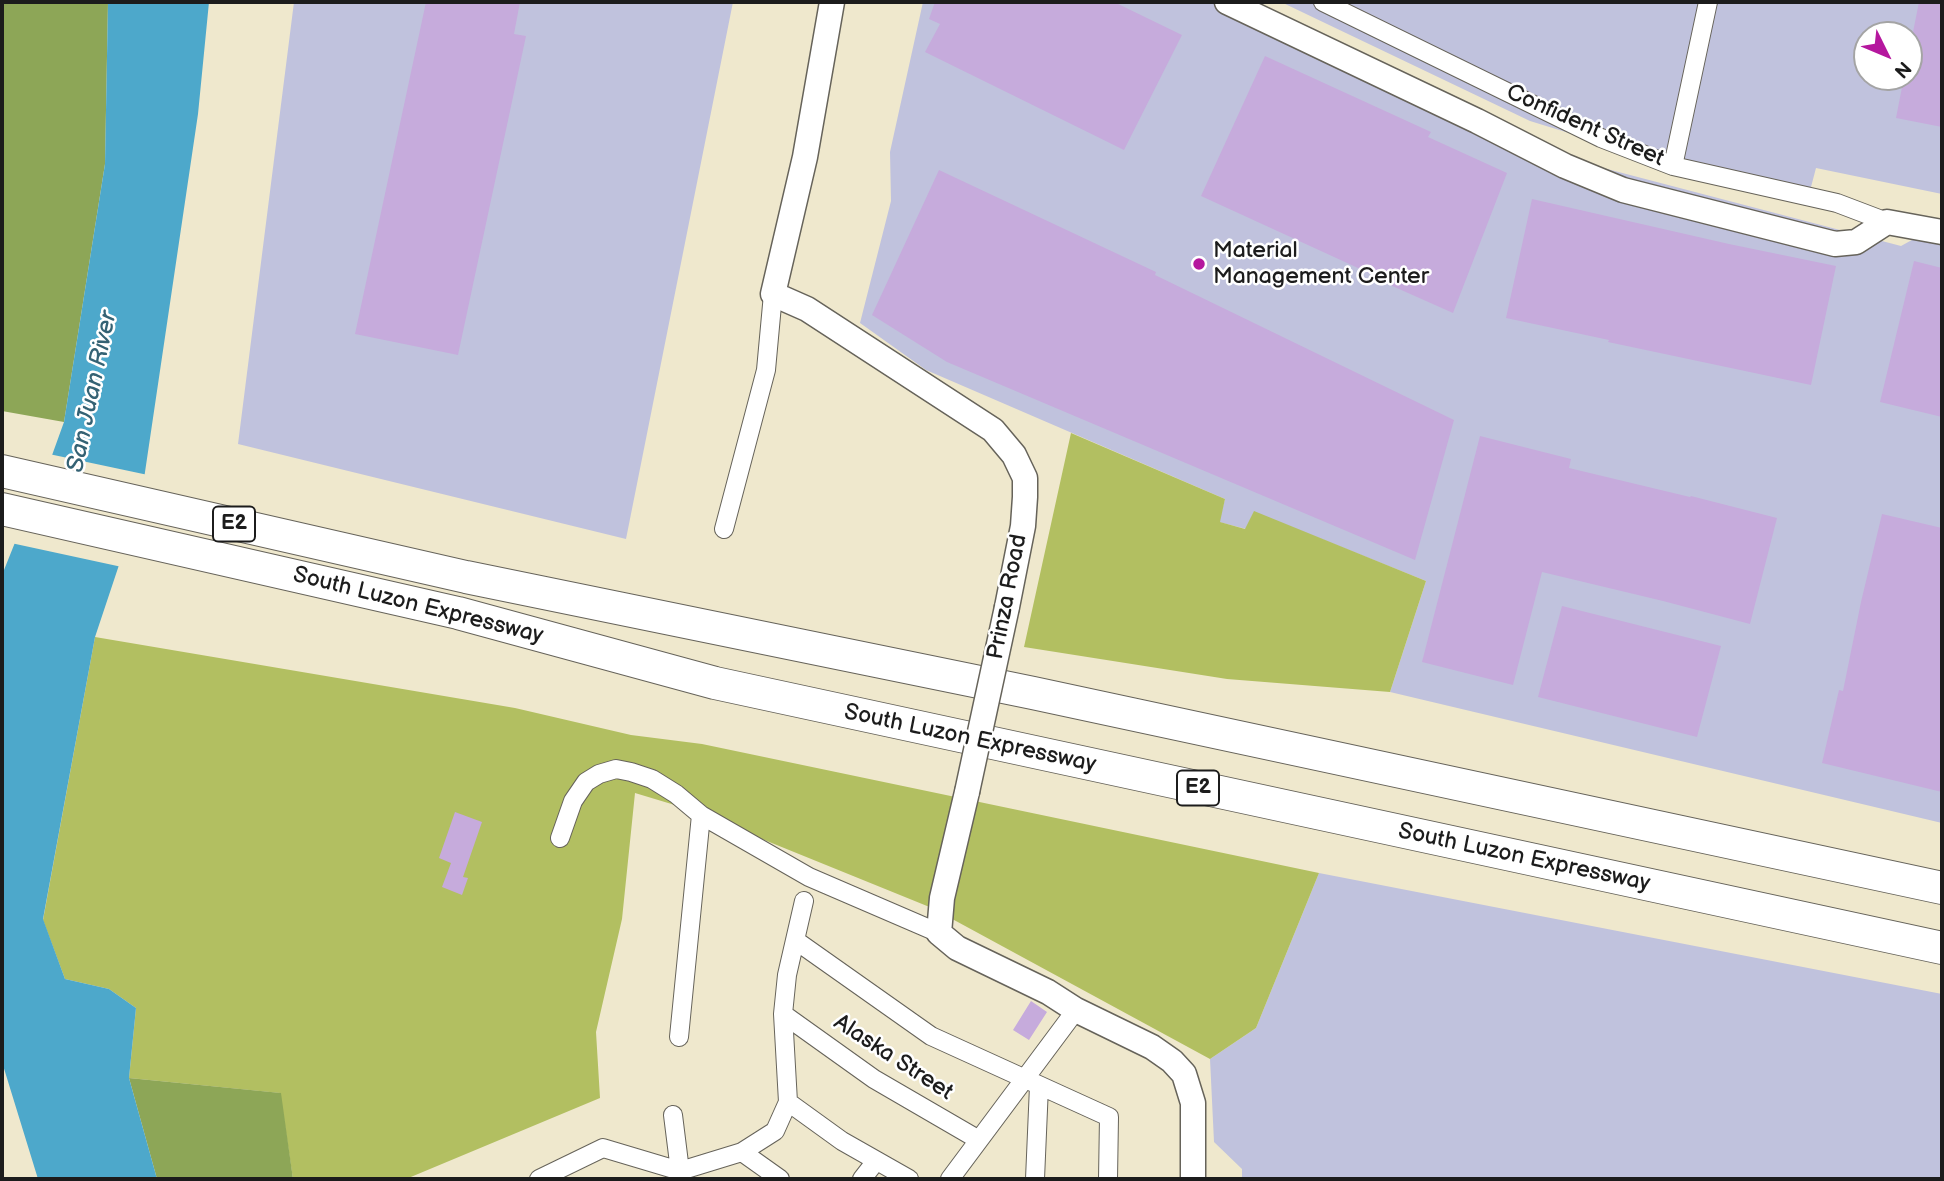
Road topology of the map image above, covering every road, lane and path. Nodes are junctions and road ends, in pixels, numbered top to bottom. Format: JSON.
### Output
{"nodes":[{"id":1,"x":831,"y":2,"type":"edge"},
{"id":2,"x":1227,"y":2,"type":"edge"},
{"id":3,"x":1323,"y":2,"type":"edge"},
{"id":4,"x":1708,"y":2,"type":"edge"},
{"id":5,"x":1673,"y":166,"type":"junction"},
{"id":6,"x":1887,"y":222,"type":"junction"},
{"id":7,"x":1942,"y":232,"type":"edge"},
{"id":8,"x":773,"y":294,"type":"junction"},
{"id":9,"x":2,"y":471,"type":"edge"},
{"id":10,"x":2,"y":509,"type":"edge"},
{"id":11,"x":724,"y":529,"type":"dead end"},
{"id":12,"x":701,"y":815,"type":"junction"},
{"id":13,"x":560,"y":838,"type":"dead end"},
{"id":14,"x":1942,"y":872,"type":"edge"},
{"id":15,"x":1883,"y":876,"type":"junction"},
{"id":16,"x":1942,"y":888,"type":"edge"},
{"id":17,"x":804,"y":901,"type":"dead end"},
{"id":18,"x":939,"y":933,"type":"junction"},
{"id":19,"x":795,"y":940,"type":"junction"},
{"id":20,"x":1942,"y":948,"type":"edge"},
{"id":21,"x":1076,"y":1010,"type":"junction"},
{"id":22,"x":783,"y":1014,"type":"junction"},
{"id":23,"x":679,"y":1037,"type":"dead end"},
{"id":24,"x":1032,"y":1082,"type":"junction"},
{"id":25,"x":788,"y":1102,"type":"junction"},
{"id":26,"x":673,"y":1115,"type":"dead end"},
{"id":27,"x":979,"y":1140,"type":"junction"},
{"id":28,"x":742,"y":1152,"type":"junction"},
{"id":29,"x":876,"y":1161,"type":"junction"},
{"id":30,"x":680,"y":1171,"type":"junction"},
{"id":31,"x":549,"y":1177,"type":"edge"},
{"id":32,"x":777,"y":1179,"type":"edge"},
{"id":33,"x":862,"y":1179,"type":"edge"},
{"id":34,"x":909,"y":1179,"type":"edge"},
{"id":35,"x":950,"y":1179,"type":"edge"},
{"id":36,"x":1035,"y":1179,"type":"edge"},
{"id":37,"x":1108,"y":1179,"type":"edge"},
{"id":38,"x":1192,"y":1179,"type":"edge"}],
"edges":[{"from":1,"to":8,"type":"main road"},
{"from":2,"to":6,"type":"main road"},
{"from":3,"to":5,"type":"street","name":"Confident Street"},
{"from":4,"to":5,"type":"street"},
{"from":5,"to":6,"type":"street","name":"Confident Street"},
{"from":6,"to":7,"type":"main road","name":"Confident Street"},
{"from":8,"to":11,"type":"street"},
{"from":8,"to":18,"type":"main road","name":"Prinza Road","bridge":true},
{"from":9,"to":15,"type":"highway","name":"South Luzon Expressway","number":"E2"},
{"from":10,"to":20,"type":"highway","name":"South Luzon Expressway","number":"E2"},
{"from":12,"to":13,"type":"street"},
{"from":12,"to":18,"type":"street"},
{"from":12,"to":23,"type":"street"},
{"from":14,"to":15,"type":"highway"},
{"from":15,"to":16,"type":"highway","name":"South Luzon Expressway","number":"E2"},
{"from":17,"to":19,"type":"street"},
{"from":18,"to":21,"type":"main road"},
{"from":19,"to":22,"type":"street"},
{"from":19,"to":24,"type":"street"},
{"from":21,"to":24,"type":"street"},
{"from":21,"to":38,"type":"main road"},
{"from":22,"to":25,"type":"street"},
{"from":22,"to":27,"type":"street","name":"Alaska Street"},
{"from":24,"to":27,"type":"street"},
{"from":24,"to":36,"type":"street"},
{"from":24,"to":37,"type":"street"},
{"from":25,"to":28,"type":"street"},
{"from":25,"to":29,"type":"street"},
{"from":26,"to":30,"type":"street"},
{"from":27,"to":35,"type":"street"},
{"from":28,"to":30,"type":"street"},
{"from":28,"to":32,"type":"street"},
{"from":29,"to":33,"type":"street"},
{"from":29,"to":34,"type":"street"},
{"from":30,"to":31,"type":"street"}]}
